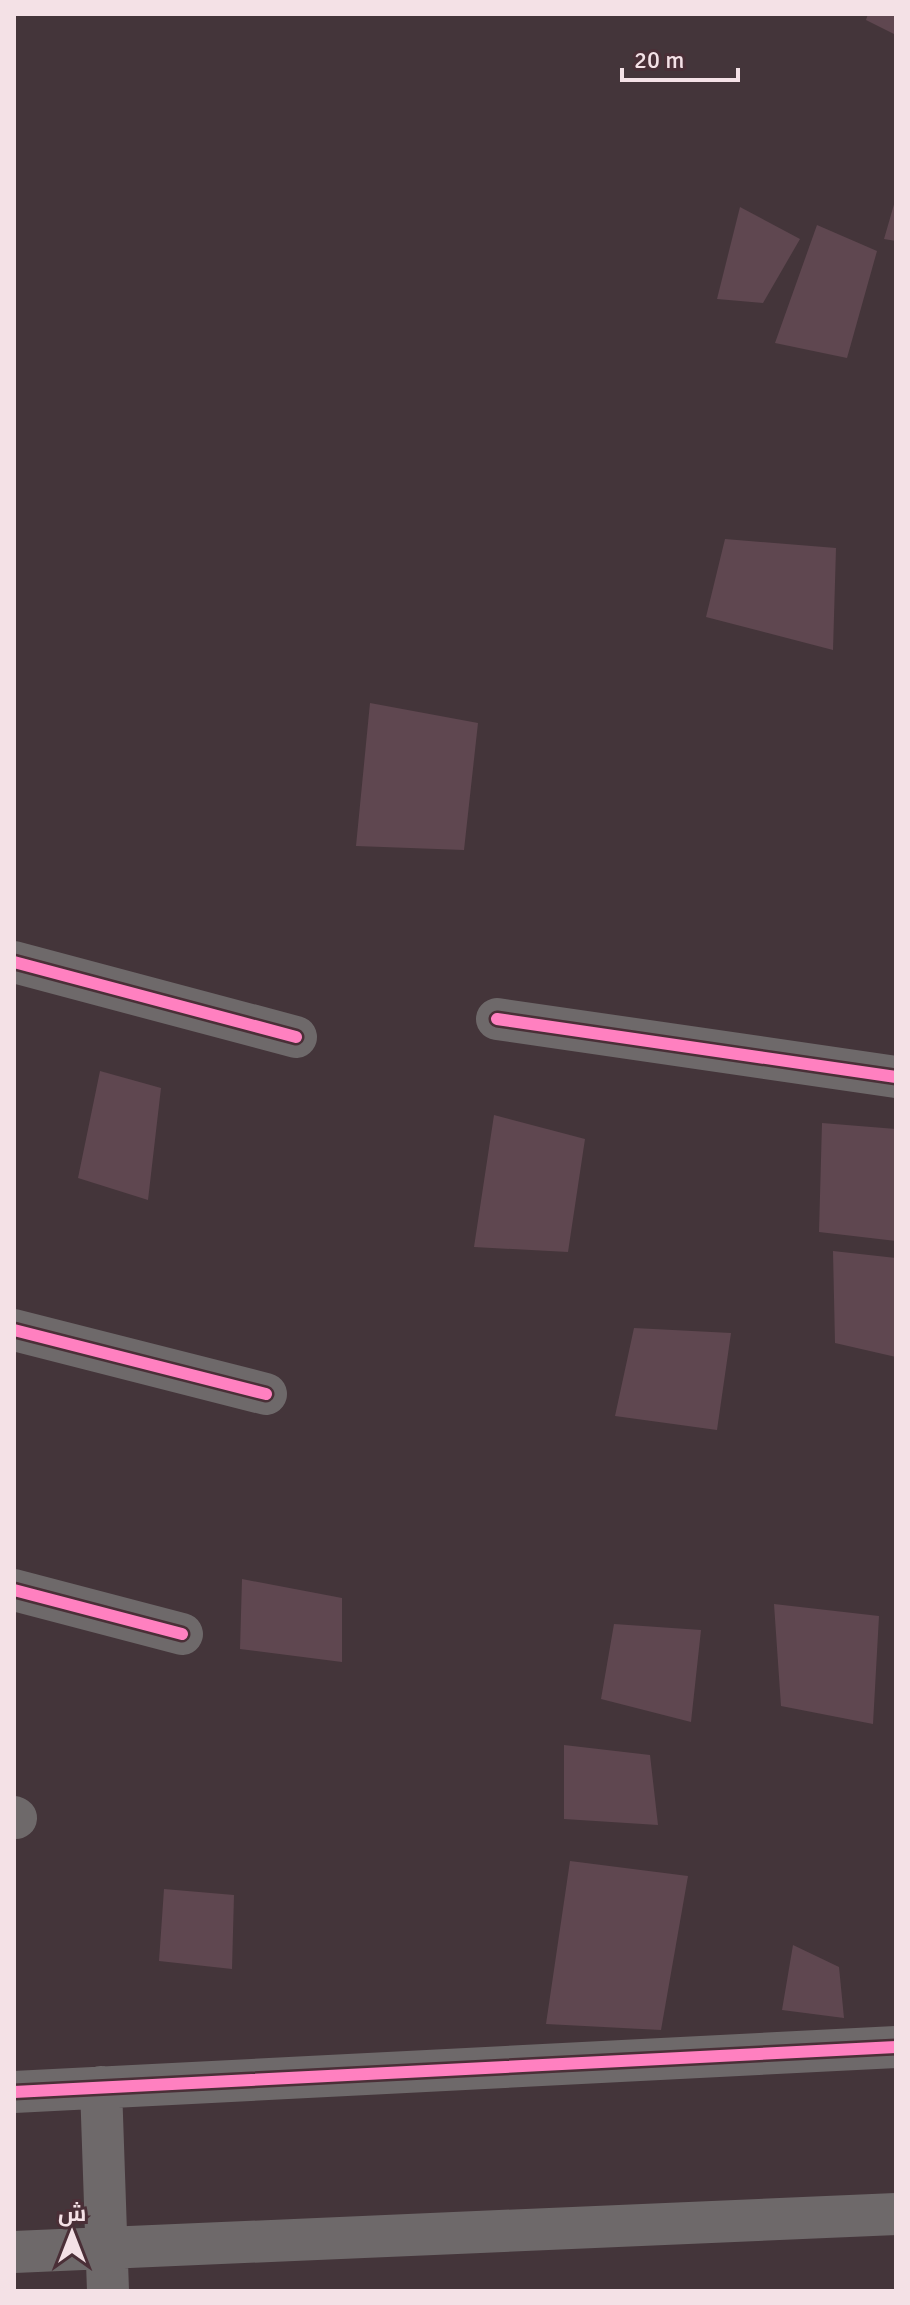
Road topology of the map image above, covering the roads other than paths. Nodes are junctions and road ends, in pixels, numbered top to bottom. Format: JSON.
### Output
{"nodes":[{"id":1,"x":14,"y":962,"type":"edge"},
{"id":2,"x":497,"y":1019,"type":"dead end"},
{"id":3,"x":296,"y":1037,"type":"dead end"},
{"id":4,"x":896,"y":1077,"type":"edge"},
{"id":5,"x":14,"y":1330,"type":"edge"},
{"id":6,"x":266,"y":1394,"type":"dead end"},
{"id":7,"x":14,"y":1590,"type":"edge"},
{"id":8,"x":182,"y":1634,"type":"dead end"},
{"id":9,"x":896,"y":2047,"type":"edge"},
{"id":10,"x":101,"y":2087,"type":"junction"},
{"id":11,"x":14,"y":2092,"type":"edge"},
{"id":12,"x":896,"y":2214,"type":"edge"},
{"id":13,"x":108,"y":2249,"type":"junction"},
{"id":14,"x":14,"y":2252,"type":"edge"},
{"id":15,"x":108,"y":2291,"type":"edge"}],
"edges":[{"from":1,"to":3,"type":"street"},
{"from":2,"to":4,"type":"street"},
{"from":5,"to":6,"type":"street"},
{"from":7,"to":8,"type":"street"},
{"from":9,"to":10,"type":"street"},
{"from":10,"to":11,"type":"street"},
{"from":10,"to":13,"type":"street"},
{"from":12,"to":13,"type":"street"},
{"from":13,"to":14,"type":"street"},
{"from":13,"to":15,"type":"street"}]}
